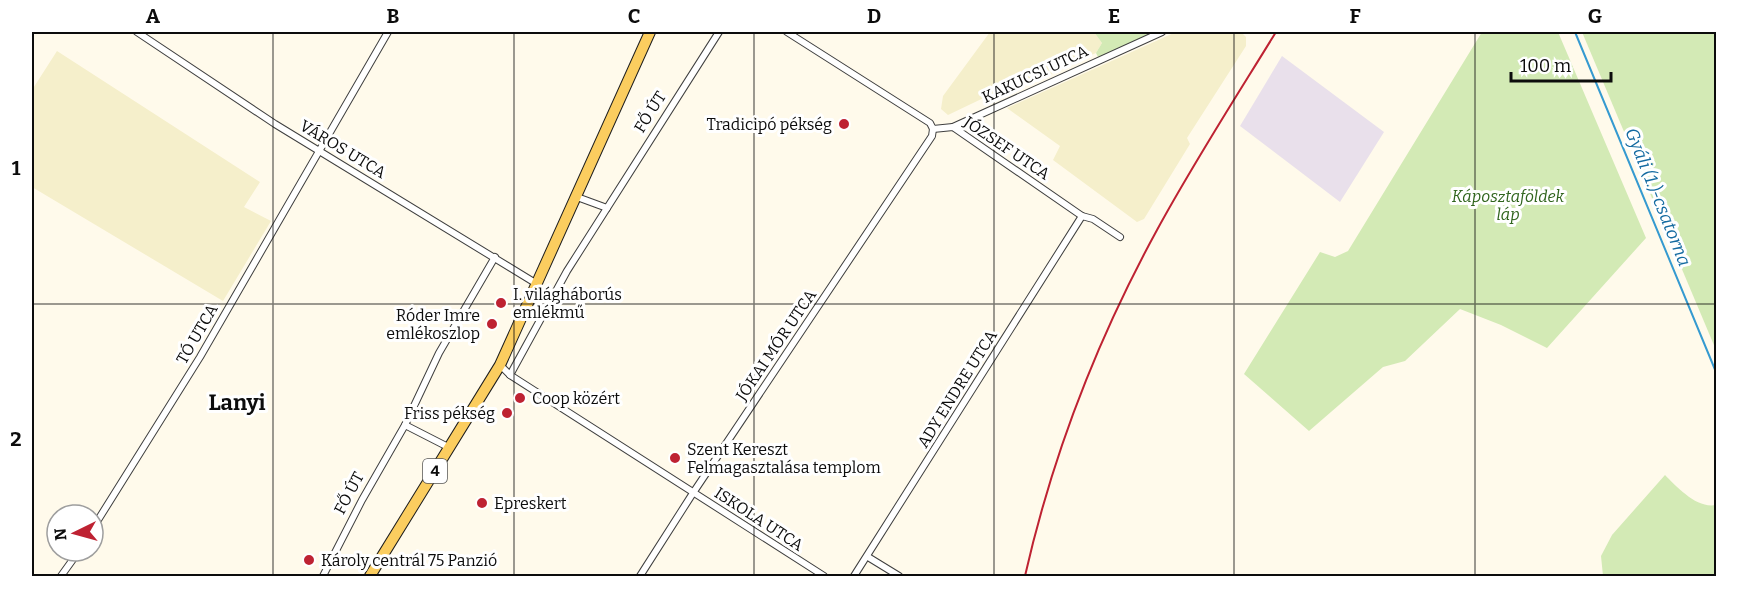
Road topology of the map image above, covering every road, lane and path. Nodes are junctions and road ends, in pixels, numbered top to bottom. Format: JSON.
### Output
{"nodes":[{"id":1,"x":137,"y":32,"type":"edge"},
{"id":2,"x":388,"y":32,"type":"edge"},
{"id":3,"x":650,"y":32,"type":"edge"},
{"id":4,"x":719,"y":32,"type":"edge"},
{"id":5,"x":787,"y":32,"type":"edge"},
{"id":6,"x":1162,"y":32,"type":"edge"},
{"id":7,"x":953,"y":127,"type":"junction"},
{"id":8,"x":933,"y":129,"type":"junction"},
{"id":9,"x":321,"y":151,"type":"junction"},
{"id":10,"x":577,"y":196,"type":"junction"},
{"id":11,"x":607,"y":208,"type":"junction"},
{"id":12,"x":1082,"y":216,"type":"junction"},
{"id":13,"x":1120,"y":237,"type":"dead end"},
{"id":14,"x":495,"y":257,"type":"junction"},
{"id":15,"x":536,"y":288,"type":"junction"},
{"id":16,"x":550,"y":300,"type":"junction"},
{"id":17,"x":500,"y":365,"type":"junction"},
{"id":18,"x":510,"y":375,"type":"junction"},
{"id":19,"x":405,"y":425,"type":"junction"},
{"id":20,"x":450,"y":448,"type":"junction"},
{"id":21,"x":693,"y":493,"type":"junction"},
{"id":22,"x":105,"y":509,"type":"edge"},
{"id":23,"x":868,"y":557,"type":"junction"},
{"id":24,"x":70,"y":563,"type":"edge"},
{"id":25,"x":61,"y":576,"type":"edge"},
{"id":26,"x":323,"y":576,"type":"edge"},
{"id":27,"x":370,"y":576,"type":"edge"},
{"id":28,"x":640,"y":576,"type":"edge"},
{"id":29,"x":824,"y":576,"type":"edge"},
{"id":30,"x":854,"y":576,"type":"edge"},
{"id":31,"x":899,"y":576,"type":"edge"}],
"edges":[{"from":1,"to":9,"type":"street","name":"VÁROS UTCA"},
{"from":2,"to":9,"type":"street","name":"TÓ UTCA"},
{"from":3,"to":10,"type":"main road","name":"FŐ ÚT","number":"4"},
{"from":4,"to":11,"type":"street","name":"FŐ ÚT"},
{"from":5,"to":8,"type":"street"},
{"from":6,"to":7,"type":"street","name":"KAKUCSI UTCA"},
{"from":7,"to":8,"type":"street","name":"JÓZSEF UTCA"},
{"from":7,"to":12,"type":"street","name":"JÓZSEF UTCA"},
{"from":8,"to":21,"type":"street","name":"JÓKAI MÓR UTCA"},
{"from":9,"to":14,"type":"street","name":"VÁROS UTCA"},
{"from":9,"to":22,"type":"street","name":"TÓ UTCA"},
{"from":10,"to":11,"type":"street"},
{"from":10,"to":15,"type":"main road","name":"FŐ ÚT","number":"4"},
{"from":11,"to":16,"type":"street","name":"FŐ ÚT"},
{"from":12,"to":13,"type":"street","name":"JÓZSEF UTCA"},
{"from":12,"to":23,"type":"street","name":"ADY ENDRE UTCA"},
{"from":14,"to":15,"type":"street","name":"VÁROS UTCA"},
{"from":14,"to":19,"type":"street","name":"FŐ ÚT"},
{"from":15,"to":16,"type":"street"},
{"from":15,"to":17,"type":"main road","name":"FŐ ÚT","number":"4"},
{"from":16,"to":18,"type":"street","name":"FŐ ÚT"},
{"from":17,"to":18,"type":"street","name":"ISKOLA UTCA"},
{"from":17,"to":20,"type":"main road","name":"FŐ ÚT","number":"4"},
{"from":18,"to":21,"type":"street","name":"ISKOLA UTCA"},
{"from":19,"to":20,"type":"street"},
{"from":19,"to":26,"type":"street","name":"FŐ ÚT"},
{"from":20,"to":27,"type":"main road","name":"FŐ ÚT","number":"4"},
{"from":21,"to":28,"type":"street","name":"JÓKAI MÓR UTCA"},
{"from":21,"to":29,"type":"street","name":"ISKOLA UTCA"},
{"from":23,"to":30,"type":"street","name":"ADY ENDRE UTCA"},
{"from":23,"to":31,"type":"street"},
{"from":24,"to":25,"type":"street"}]}
